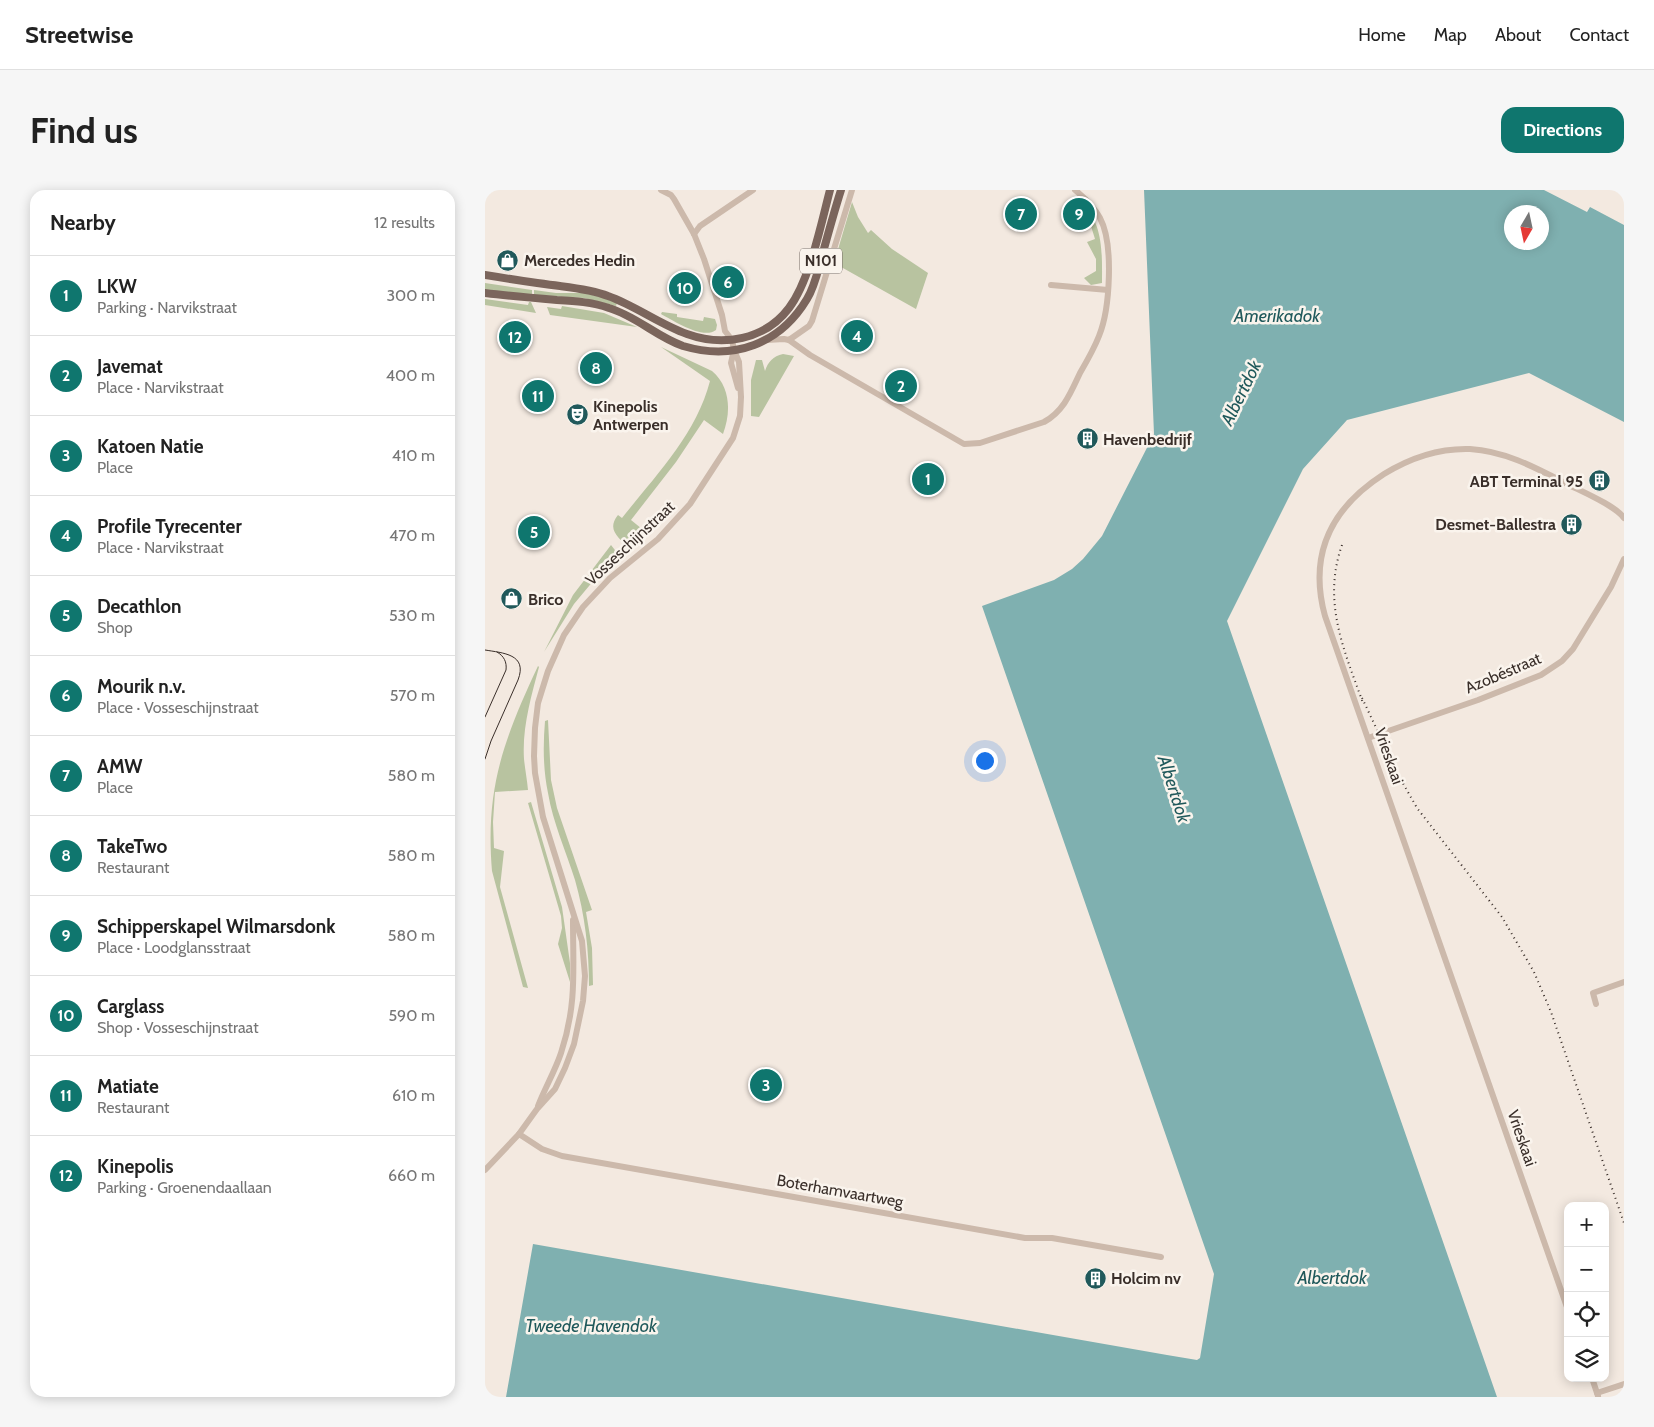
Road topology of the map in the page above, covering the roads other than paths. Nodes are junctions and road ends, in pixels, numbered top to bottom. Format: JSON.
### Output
{"nodes":[{"id":1,"x":661,"y":190,"type":"edge"},
{"id":2,"x":753,"y":190,"type":"edge"},
{"id":3,"x":830,"y":190,"type":"edge"},
{"id":4,"x":841,"y":190,"type":"edge"},
{"id":5,"x":852,"y":190,"type":"edge"},
{"id":6,"x":1075,"y":190,"type":"edge"},
{"id":7,"x":694,"y":234,"type":"junction"},
{"id":8,"x":485,"y":275,"type":"edge"},
{"id":9,"x":1051,"y":285,"type":"dead end"},
{"id":10,"x":1108,"y":290,"type":"junction"},
{"id":11,"x":485,"y":293,"type":"edge"},
{"id":12,"x":732,"y":340,"type":"junction"},
{"id":13,"x":767,"y":340,"type":"junction"},
{"id":14,"x":789,"y":340,"type":"junction"},
{"id":15,"x":734,"y":350,"type":"junction"},
{"id":16,"x":1624,"y":518,"type":"edge"},
{"id":17,"x":1624,"y":559,"type":"edge"},
{"id":18,"x":1368,"y":738,"type":"junction"},
{"id":19,"x":573,"y":914,"type":"junction"},
{"id":20,"x":1624,"y":982,"type":"edge"},
{"id":21,"x":1596,"y":1004,"type":"dead end"},
{"id":22,"x":537,"y":1109,"type":"junction"},
{"id":23,"x":519,"y":1134,"type":"junction"},
{"id":24,"x":485,"y":1170,"type":"edge"},
{"id":25,"x":1161,"y":1257,"type":"dead end"},
{"id":26,"x":1564,"y":1299,"type":"edge"},
{"id":27,"x":1593,"y":1382,"type":"edge"},
{"id":28,"x":1624,"y":1384,"type":"edge"},
{"id":29,"x":1597,"y":1395,"type":"edge"}],
"edges":[{"from":1,"to":7,"type":"street","name":"Vosseschijnstraat"},
{"from":2,"to":7,"type":"street"},
{"from":3,"to":12,"type":"main road","number":"N101"},
{"from":4,"to":13,"type":"main road","number":"N101"},
{"from":5,"to":14,"type":"street"},
{"from":6,"to":10,"type":"street"},
{"from":7,"to":12,"type":"street","name":"Vosseschijnstraat"},
{"from":8,"to":12,"type":"main road","number":"N101"},
{"from":9,"to":10,"type":"street"},
{"from":10,"to":14,"type":"street"},
{"from":11,"to":15,"type":"main road","number":"N101"},
{"from":12,"to":15,"type":"street","name":"Vosseschijnstraat"},
{"from":13,"to":14,"type":"street"},
{"from":13,"to":15,"type":"main road","number":"N101"},
{"from":15,"to":19,"type":"street","name":"Vosseschijnstraat"},
{"from":16,"to":18,"type":"street","name":"Vrieskaai"},
{"from":17,"to":18,"type":"street","name":"Azobéstraat"},
{"from":18,"to":26,"type":"street","name":"Vrieskaai"},
{"from":19,"to":22,"type":"street","name":"Vosseschijnstraat"},
{"from":19,"to":22,"type":"street","name":"Vosseschijnstraat"},
{"from":20,"to":21,"type":"street"},
{"from":22,"to":23,"type":"street","name":"Vosseschijnstraat"},
{"from":23,"to":24,"type":"street","name":"Vosseschijnstraat"},
{"from":23,"to":25,"type":"street","name":"Boterhamvaartweg"},
{"from":27,"to":29,"type":"street"},
{"from":28,"to":29,"type":"street"}]}
